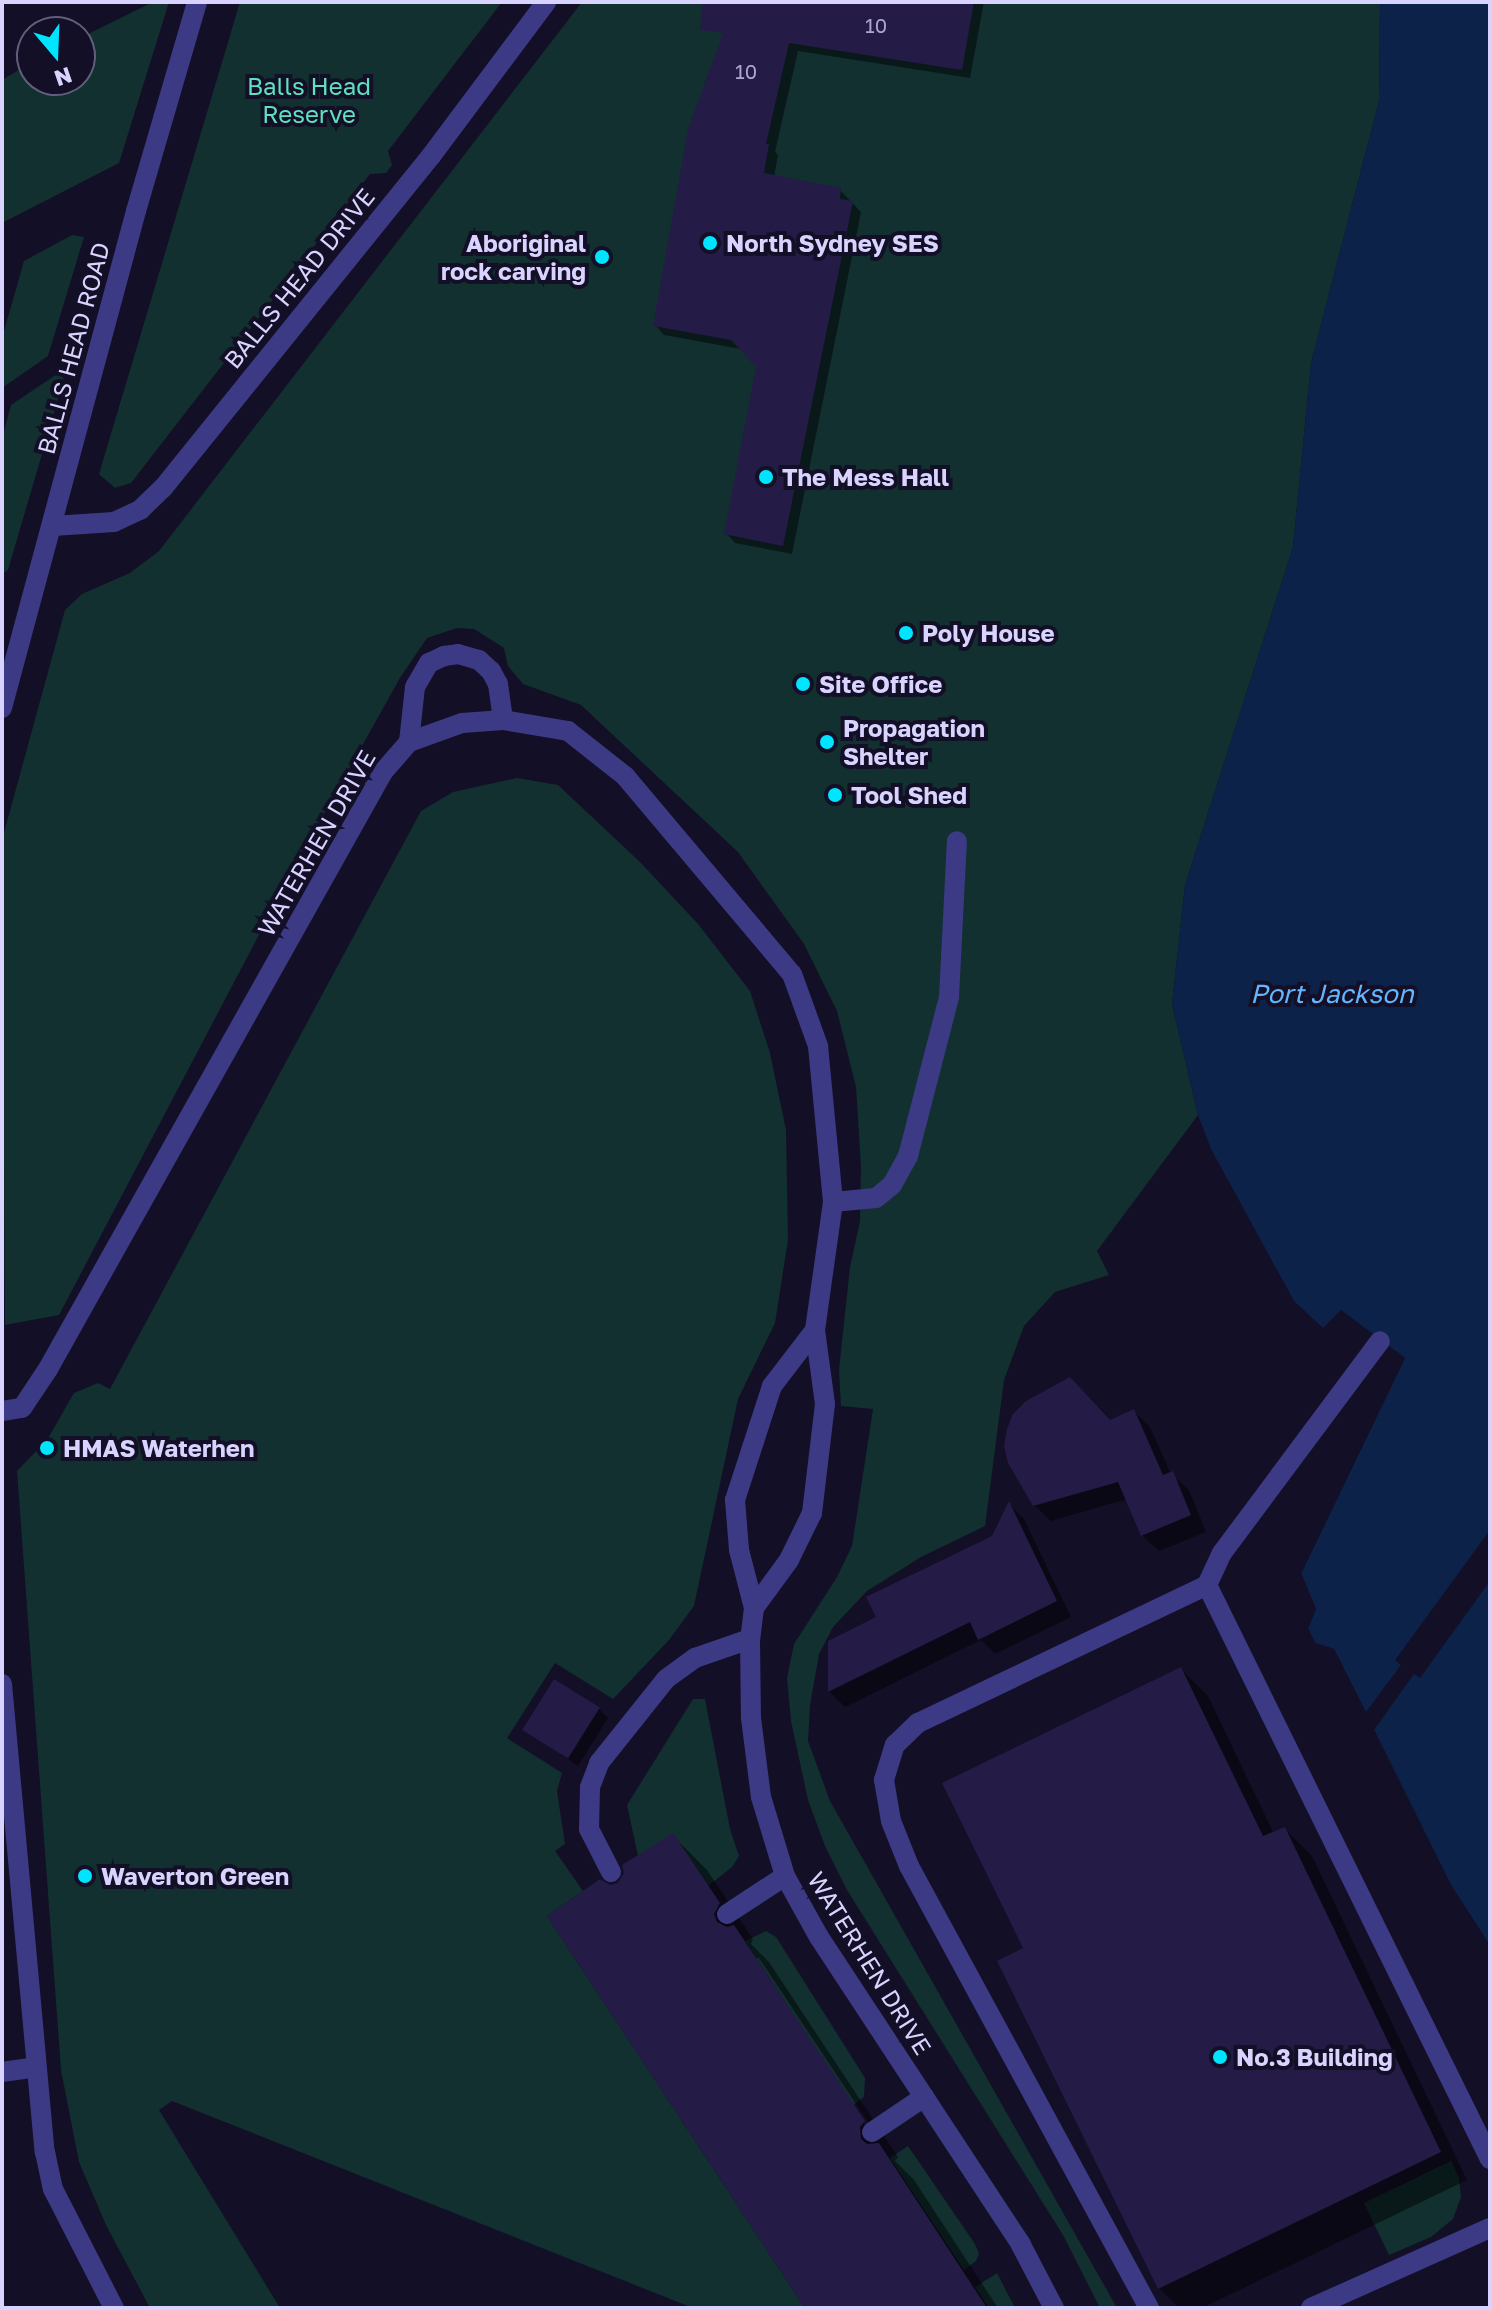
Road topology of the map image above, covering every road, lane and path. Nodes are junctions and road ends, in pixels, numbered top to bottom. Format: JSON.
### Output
{"nodes":[{"id":1,"x":197,"y":2,"type":"edge"},
{"id":2,"x":546,"y":2,"type":"edge"},
{"id":3,"x":53,"y":526,"type":"junction"},
{"id":4,"x":2,"y":708,"type":"edge"},
{"id":5,"x":503,"y":720,"type":"junction"},
{"id":6,"x":409,"y":742,"type":"junction"},
{"id":7,"x":957,"y":841,"type":"dead end"},
{"id":8,"x":833,"y":1202,"type":"junction"},
{"id":9,"x":815,"y":1330,"type":"junction"},
{"id":10,"x":1380,"y":1341,"type":"dead end"},
{"id":11,"x":2,"y":1411,"type":"edge"},
{"id":12,"x":1207,"y":1585,"type":"junction"},
{"id":13,"x":754,"y":1608,"type":"junction"},
{"id":14,"x":750,"y":1639,"type":"junction"},
{"id":15,"x":2,"y":1684,"type":"edge"},
{"id":16,"x":611,"y":1872,"type":"dead end"},
{"id":17,"x":785,"y":1876,"type":"junction"},
{"id":18,"x":727,"y":1914,"type":"dead end"},
{"id":19,"x":36,"y":2067,"type":"junction"},
{"id":20,"x":2,"y":2072,"type":"edge"},
{"id":21,"x":924,"y":2097,"type":"junction"},
{"id":22,"x":872,"y":2132,"type":"dead end"},
{"id":23,"x":1490,"y":2159,"type":"edge"},
{"id":24,"x":1490,"y":2228,"type":"edge"},
{"id":25,"x":114,"y":2308,"type":"edge"},
{"id":26,"x":1054,"y":2308,"type":"edge"},
{"id":27,"x":1149,"y":2308,"type":"edge"},
{"id":28,"x":1311,"y":2308,"type":"edge"}],
"edges":[{"from":1,"to":3,"type":"street","name":"BALLS HEAD ROAD"},
{"from":2,"to":3,"type":"street","name":"BALLS HEAD DRIVE"},
{"from":3,"to":4,"type":"street","name":"BALLS HEAD ROAD"},
{"from":5,"to":6,"type":"street","name":"WATERHEN DRIVE"},
{"from":5,"to":6,"type":"street"},
{"from":5,"to":8,"type":"street","name":"WATERHEN DRIVE"},
{"from":6,"to":11,"type":"street","name":"WATERHEN DRIVE"},
{"from":7,"to":8,"type":"street"},
{"from":8,"to":9,"type":"street","name":"WATERHEN DRIVE"},
{"from":9,"to":13,"type":"street","name":"WATERHEN DRIVE"},
{"from":9,"to":13,"type":"street","name":"WATERHEN DRIVE"},
{"from":10,"to":12,"type":"street"},
{"from":12,"to":23,"type":"street"},
{"from":12,"to":27,"type":"street"},
{"from":13,"to":14,"type":"street","name":"WATERHEN DRIVE"},
{"from":14,"to":16,"type":"street"},
{"from":14,"to":17,"type":"street","name":"WATERHEN DRIVE"},
{"from":15,"to":19,"type":"street"},
{"from":17,"to":18,"type":"street"},
{"from":17,"to":21,"type":"street","name":"WATERHEN DRIVE"},
{"from":19,"to":20,"type":"street"},
{"from":19,"to":25,"type":"street"},
{"from":21,"to":22,"type":"street"},
{"from":21,"to":26,"type":"street","name":"WATERHEN DRIVE"},
{"from":24,"to":28,"type":"street"}]}
